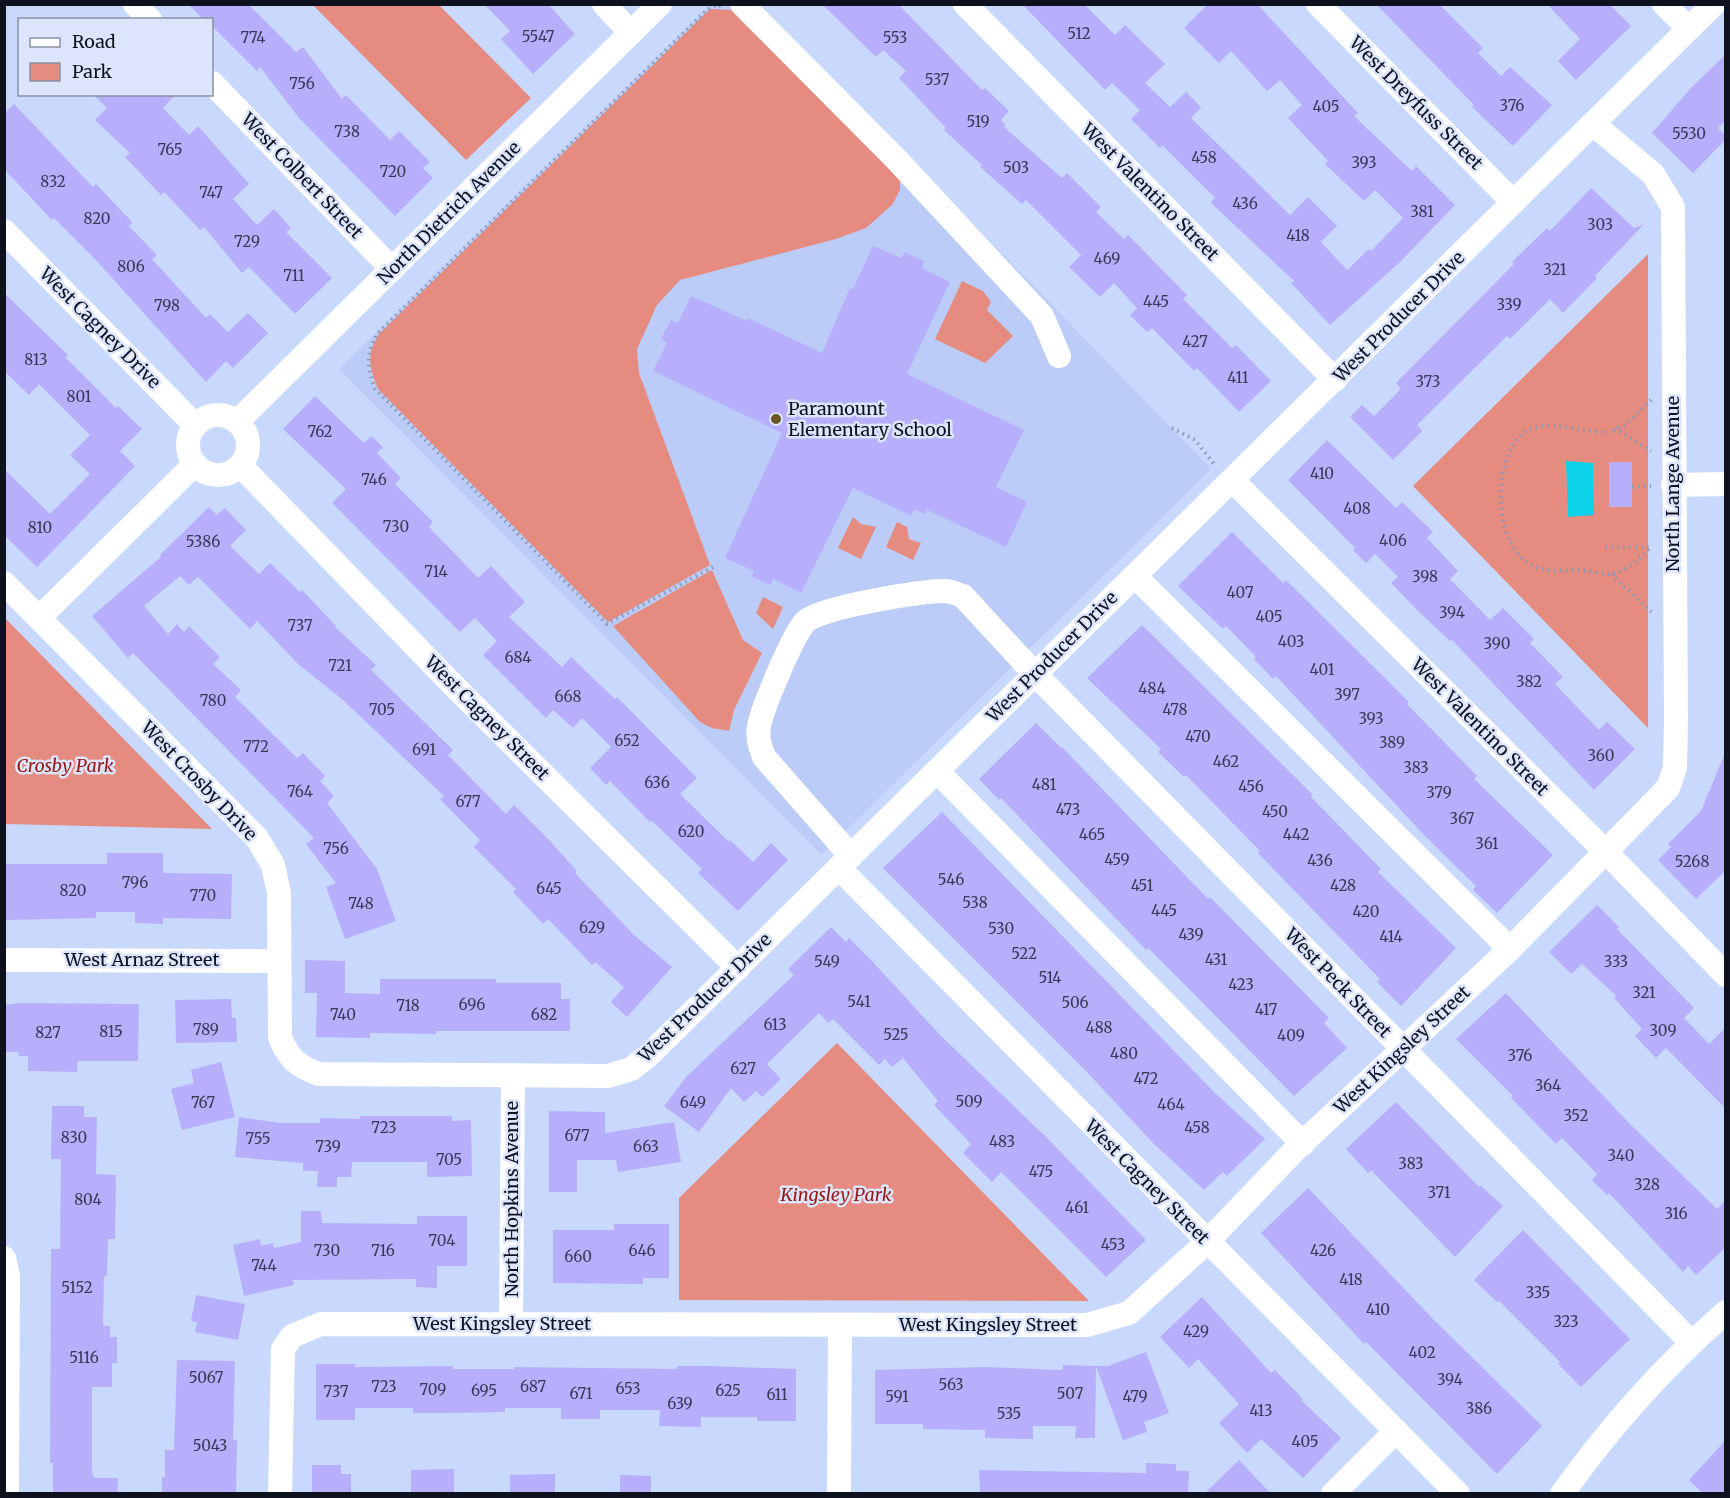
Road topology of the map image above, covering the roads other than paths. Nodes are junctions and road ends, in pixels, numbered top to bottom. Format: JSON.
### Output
{"nodes":[{"id":1,"x":135,"y":4,"type":"edge"},
{"id":2,"x":604,"y":4,"type":"edge"},
{"id":3,"x":660,"y":4,"type":"edge"},
{"id":4,"x":742,"y":4,"type":"edge"},
{"id":5,"x":965,"y":4,"type":"edge"},
{"id":6,"x":1318,"y":4,"type":"edge"},
{"id":7,"x":1664,"y":4,"type":"edge"},
{"id":8,"x":1714,"y":4,"type":"edge"},
{"id":9,"x":148,"y":18,"type":"edge"},
{"id":10,"x":1689,"y":29,"type":"junction"},
{"id":11,"x":631,"y":33,"type":"junction"},
{"id":12,"x":213,"y":84,"type":"edge"},
{"id":13,"x":1593,"y":124,"type":"junction"},
{"id":14,"x":1513,"y":202,"type":"junction"},
{"id":15,"x":4,"y":231,"type":"edge"},
{"id":16,"x":392,"y":268,"type":"junction"},
{"id":17,"x":1059,"y":356,"type":"dead end"},
{"id":18,"x":1335,"y":380,"type":"junction"},
{"id":19,"x":237,"y":422,"type":"junction"},
{"id":20,"x":195,"y":425,"type":"junction"},
{"id":21,"x":195,"y":464,"type":"junction"},
{"id":22,"x":241,"y":466,"type":"junction"},
{"id":23,"x":1232,"y":480,"type":"junction"},
{"id":24,"x":1725,"y":484,"type":"edge"},
{"id":25,"x":1662,"y":486,"type":"junction"},
{"id":26,"x":1134,"y":576,"type":"junction"},
{"id":27,"x":4,"y":583,"type":"edge"},
{"id":28,"x":39,"y":618,"type":"junction"},
{"id":29,"x":988,"y":620,"type":"joint"},
{"id":30,"x":1035,"y":674,"type":"junction"},
{"id":31,"x":937,"y":771,"type":"junction"},
{"id":32,"x":1605,"y":850,"type":"junction"},
{"id":33,"x":845,"y":862,"type":"junction"},
{"id":34,"x":1510,"y":950,"type":"junction"},
{"id":35,"x":4,"y":960,"type":"edge"},
{"id":36,"x":279,"y":961,"type":"junction"},
{"id":37,"x":738,"y":968,"type":"junction"},
{"id":38,"x":1725,"y":975,"type":"edge"},
{"id":39,"x":1402,"y":1048,"type":"junction"},
{"id":40,"x":294,"y":1062,"type":"joint"},
{"id":41,"x":513,"y":1075,"type":"junction"},
{"id":42,"x":1303,"y":1144,"type":"junction"},
{"id":43,"x":1207,"y":1242,"type":"junction"},
{"id":44,"x":4,"y":1258,"type":"edge"},
{"id":45,"x":1725,"y":1312,"type":"edge"},
{"id":46,"x":511,"y":1324,"type":"junction"},
{"id":47,"x":840,"y":1325,"type":"junction"},
{"id":48,"x":1691,"y":1342,"type":"junction"},
{"id":49,"x":1396,"y":1431,"type":"junction"},
{"id":50,"x":7,"y":1494,"type":"edge"},
{"id":51,"x":280,"y":1494,"type":"edge"},
{"id":52,"x":839,"y":1494,"type":"edge"},
{"id":53,"x":1333,"y":1494,"type":"edge"},
{"id":54,"x":1458,"y":1494,"type":"edge"},
{"id":55,"x":1562,"y":1494,"type":"edge"}],
"edges":[{"from":1,"to":9,"type":"street"},
{"from":2,"to":11,"type":"street"},
{"from":3,"to":11,"type":"street","name":"North Dietrich Avenue"},
{"from":4,"to":17,"type":"street"},
{"from":5,"to":18,"type":"street","name":"West Valentino Street"},
{"from":6,"to":14,"type":"street","name":"West Dreyfuss Street"},
{"from":7,"to":10,"type":"street"},
{"from":8,"to":10,"type":"street","name":"West Producer Drive"},
{"from":10,"to":13,"type":"street","name":"West Producer Drive"},
{"from":11,"to":16,"type":"street","name":"North Dietrich Avenue"},
{"from":12,"to":16,"type":"street","name":"West Colbert Street"},
{"from":13,"to":14,"type":"street","name":"West Producer Drive"},
{"from":13,"to":25,"type":"street","name":"North Lange Avenue"},
{"from":14,"to":18,"type":"street","name":"West Producer Drive"},
{"from":15,"to":20,"type":"street","name":"West Cagney Drive"},
{"from":16,"to":19,"type":"street","name":"North Dietrich Avenue"},
{"from":18,"to":23,"type":"street","name":"West Producer Drive"},
{"from":19,"to":20,"type":"street"},
{"from":19,"to":22,"type":"street"},
{"from":20,"to":21,"type":"street"},
{"from":21,"to":22,"type":"street"},
{"from":21,"to":28,"type":"street"},
{"from":22,"to":37,"type":"street","name":"West Cagney Street"},
{"from":23,"to":26,"type":"street","name":"West Producer Drive"},
{"from":23,"to":32,"type":"street","name":"West Valentino Street"},
{"from":24,"to":25,"type":"street"},
{"from":25,"to":32,"type":"street","name":"North Lange Avenue"},
{"from":26,"to":30,"type":"street","name":"West Producer Drive"},
{"from":26,"to":34,"type":"street"},
{"from":27,"to":28,"type":"street","name":"West Crosby Drive"},
{"from":28,"to":36,"type":"street","name":"West Crosby Drive"},
{"from":29,"to":30,"type":"street","name":"West Peck Street"},
{"from":29,"to":33,"type":"street","name":"West Cagney Street"},
{"from":30,"to":31,"type":"street","name":"West Producer Drive"},
{"from":30,"to":39,"type":"street","name":"West Peck Street"},
{"from":31,"to":33,"type":"street","name":"West Producer Drive"},
{"from":31,"to":42,"type":"street"},
{"from":32,"to":34,"type":"street","name":"West Kingsley Street"},
{"from":32,"to":38,"type":"street","name":"West Valentino Street"},
{"from":33,"to":37,"type":"street","name":"West Producer Drive"},
{"from":33,"to":43,"type":"street","name":"West Cagney Street"},
{"from":34,"to":39,"type":"street","name":"West Kingsley Street"},
{"from":35,"to":36,"type":"street","name":"West Arnaz Street"},
{"from":36,"to":40,"type":"street","name":"West Crosby Drive"},
{"from":37,"to":41,"type":"street","name":"West Producer Drive"},
{"from":39,"to":42,"type":"street","name":"West Kingsley Street"},
{"from":39,"to":48,"type":"street","name":"West Peck Street"},
{"from":40,"to":41,"type":"street","name":"West Producer Drive"},
{"from":41,"to":46,"type":"street","name":"North Hopkins Avenue"},
{"from":42,"to":43,"type":"street","name":"West Kingsley Street"},
{"from":43,"to":47,"type":"street","name":"West Kingsley Street"},
{"from":43,"to":49,"type":"street","name":"West Cagney Street"},
{"from":44,"to":50,"type":"street"},
{"from":45,"to":48,"type":"street"},
{"from":46,"to":47,"type":"street","name":"West Kingsley Street"},
{"from":46,"to":51,"type":"street","name":"West Kingsley Street"},
{"from":47,"to":52,"type":"street"},
{"from":48,"to":55,"type":"street"},
{"from":49,"to":53,"type":"street"},
{"from":49,"to":54,"type":"street","name":"West Cagney Street"}]}
